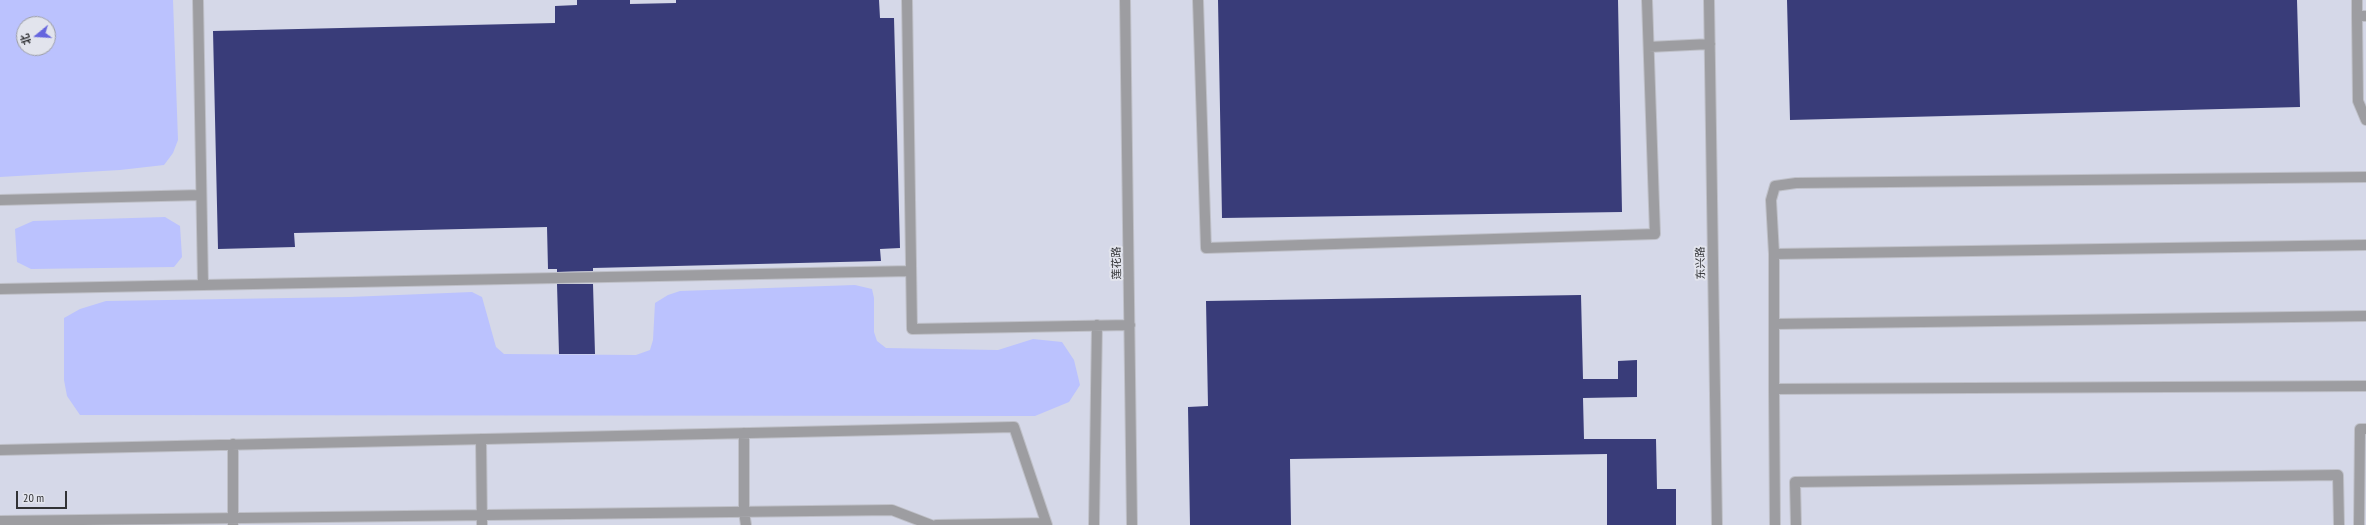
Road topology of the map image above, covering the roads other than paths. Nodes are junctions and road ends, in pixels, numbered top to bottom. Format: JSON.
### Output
{"nodes":[{"id":1,"x":198,"y":0,"type":"edge"},
{"id":2,"x":907,"y":0,"type":"edge"},
{"id":3,"x":1125,"y":0,"type":"edge"},
{"id":4,"x":1198,"y":0,"type":"edge"},
{"id":5,"x":1647,"y":0,"type":"edge"},
{"id":6,"x":1709,"y":0,"type":"edge"},
{"id":7,"x":2357,"y":0,"type":"edge"},
{"id":8,"x":2362,"y":16,"type":"edge"},
{"id":9,"x":1710,"y":44,"type":"junction"},
{"id":10,"x":1649,"y":47,"type":"junction"},
{"id":11,"x":2362,"y":88,"type":"edge"},
{"id":12,"x":2366,"y":120,"type":"edge"},
{"id":13,"x":2366,"y":177,"type":"edge"},
{"id":14,"x":202,"y":195,"type":"junction"},
{"id":15,"x":0,"y":200,"type":"edge"},
{"id":16,"x":2366,"y":245,"type":"edge"},
{"id":17,"x":1774,"y":254,"type":"junction"},
{"id":18,"x":911,"y":271,"type":"junction"},
{"id":19,"x":203,"y":285,"type":"junction"},
{"id":20,"x":0,"y":289,"type":"edge"},
{"id":21,"x":2366,"y":316,"type":"edge"},
{"id":22,"x":1130,"y":324,"type":"junction"},
{"id":23,"x":1774,"y":324,"type":"junction"},
{"id":24,"x":1097,"y":325,"type":"junction"},
{"id":25,"x":2366,"y":386,"type":"edge"},
{"id":26,"x":1774,"y":389,"type":"junction"},
{"id":27,"x":2366,"y":429,"type":"edge"},
{"id":28,"x":744,"y":433,"type":"junction"},
{"id":29,"x":481,"y":439,"type":"junction"},
{"id":30,"x":233,"y":444,"type":"junction"},
{"id":31,"x":0,"y":450,"type":"edge"},
{"id":32,"x":744,"y":512,"type":"junction"},
{"id":33,"x":482,"y":520,"type":"edge"},
{"id":34,"x":0,"y":521,"type":"edge"},
{"id":35,"x":233,"y":522,"type":"edge"},
{"id":36,"x":1046,"y":524,"type":"edge"},
{"id":37,"x":746,"y":525,"type":"edge"},
{"id":38,"x":931,"y":525,"type":"edge"},
{"id":39,"x":936,"y":525,"type":"edge"},
{"id":40,"x":1094,"y":525,"type":"edge"},
{"id":41,"x":1132,"y":525,"type":"edge"},
{"id":42,"x":1716,"y":525,"type":"edge"},
{"id":43,"x":1775,"y":525,"type":"edge"},
{"id":44,"x":1796,"y":525,"type":"edge"},
{"id":45,"x":2339,"y":525,"type":"edge"},
{"id":46,"x":2360,"y":525,"type":"edge"}],
"edges":[{"from":1,"to":14,"type":"street"},
{"from":2,"to":18,"type":"street"},
{"from":3,"to":22,"type":"street","name":"莲花路"},
{"from":4,"to":10,"type":"street"},
{"from":5,"to":10,"type":"street"},
{"from":6,"to":9,"type":"street","name":"东兴路"},
{"from":7,"to":8,"type":"street"},
{"from":8,"to":11,"type":"street"},
{"from":9,"to":10,"type":"street"},
{"from":9,"to":42,"type":"street","name":"东兴路"},
{"from":11,"to":12,"type":"street"},
{"from":13,"to":17,"type":"street"},
{"from":14,"to":15,"type":"street"},
{"from":14,"to":19,"type":"street"},
{"from":16,"to":17,"type":"street"},
{"from":17,"to":23,"type":"street"},
{"from":18,"to":19,"type":"street"},
{"from":18,"to":24,"type":"street"},
{"from":19,"to":20,"type":"street"},
{"from":21,"to":23,"type":"street"},
{"from":22,"to":24,"type":"street"},
{"from":22,"to":41,"type":"street","name":"莲花路"},
{"from":23,"to":26,"type":"street"},
{"from":24,"to":40,"type":"street"},
{"from":25,"to":26,"type":"street"},
{"from":26,"to":43,"type":"street"},
{"from":27,"to":46,"type":"street"},
{"from":28,"to":29,"type":"street"},
{"from":28,"to":32,"type":"street"},
{"from":28,"to":36,"type":"street"},
{"from":29,"to":30,"type":"street"},
{"from":29,"to":33,"type":"street"},
{"from":30,"to":31,"type":"street"},
{"from":30,"to":35,"type":"street"},
{"from":32,"to":33,"type":"street"},
{"from":32,"to":37,"type":"street"},
{"from":32,"to":38,"type":"street"},
{"from":33,"to":35,"type":"street"},
{"from":34,"to":35,"type":"street"},
{"from":36,"to":39,"type":"street"},
{"from":44,"to":45,"type":"street"}]}
